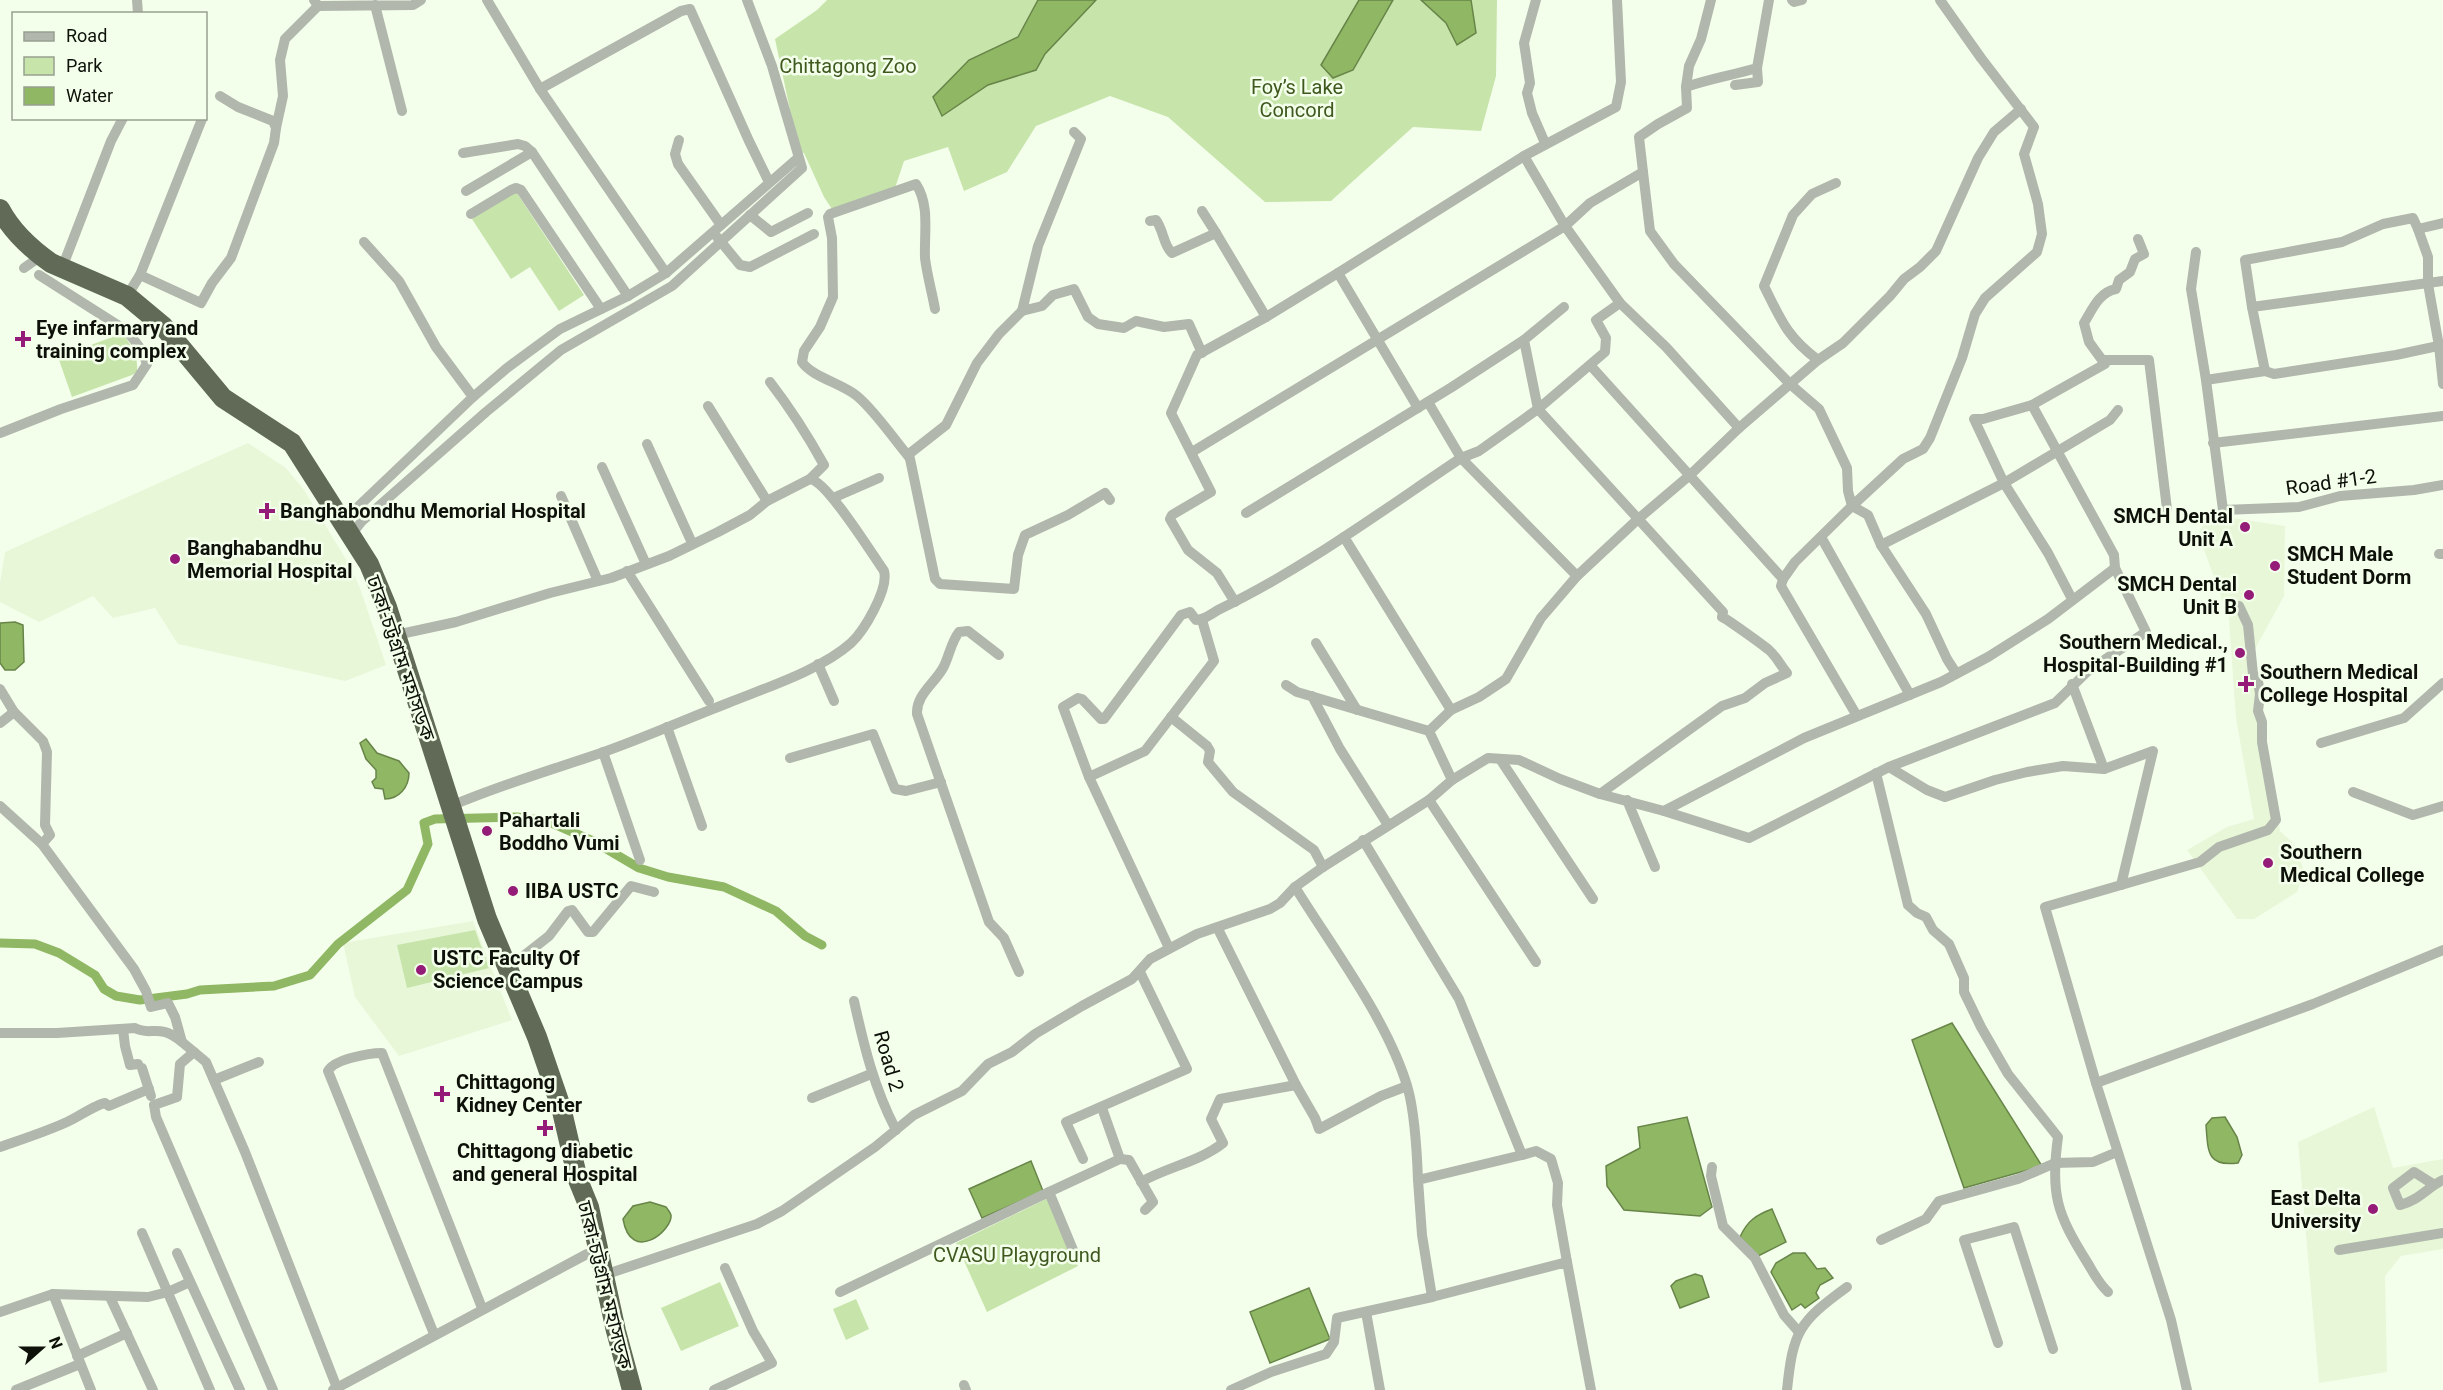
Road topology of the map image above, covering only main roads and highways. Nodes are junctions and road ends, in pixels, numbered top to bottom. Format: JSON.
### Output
{"nodes":[{"id":1,"x":2,"y":217,"type":"edge"},
{"id":2,"x":578,"y":1180,"type":"junction"},
{"id":3,"x":622,"y":1390,"type":"edge"},
{"id":4,"x":632,"y":1390,"type":"edge"}],
"edges":[{"from":1,"to":2,"type":"highway","name":"ঢাকা-চট্টগ্রাম মহাসড়ক"},
{"from":2,"to":3,"type":"highway","name":"ঢাকা-চট্টগ্রাম মহাসড়ক"},
{"from":2,"to":4,"type":"highway","name":"ঢাকা-চট্টগ্রাম মহাসড়ক"}]}
